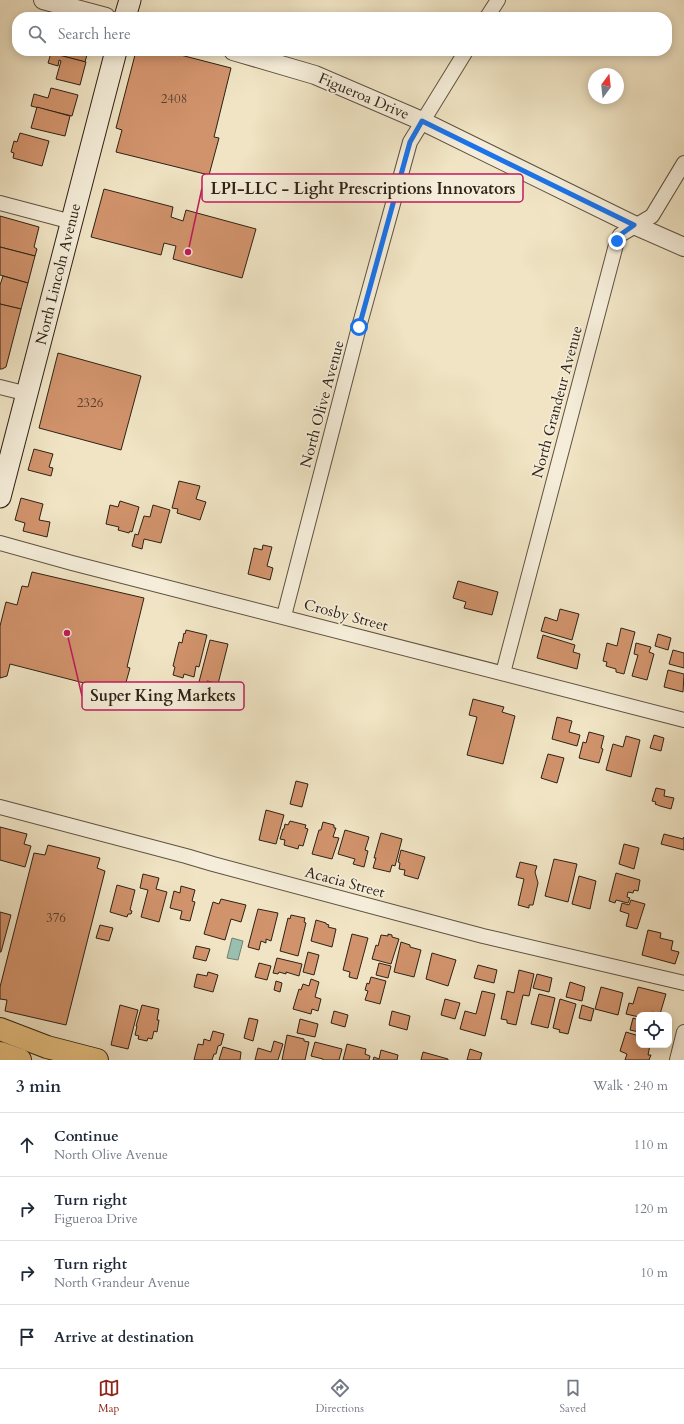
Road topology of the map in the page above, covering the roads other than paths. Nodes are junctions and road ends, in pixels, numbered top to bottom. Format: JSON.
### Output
{"nodes":[{"id":1,"x":43,"y":0,"type":"edge"},
{"id":2,"x":130,"y":0,"type":"edge"},
{"id":3,"x":498,"y":0,"type":"edge"},
{"id":4,"x":87,"y":12,"type":"edge"},
{"id":5,"x":126,"y":12,"type":"edge"},
{"id":6,"x":490,"y":12,"type":"edge"},
{"id":7,"x":115,"y":56,"type":"edge"},
{"id":8,"x":251,"y":56,"type":"edge"},
{"id":9,"x":463,"y":56,"type":"edge"},
{"id":10,"x":422,"y":121,"type":"junction"},
{"id":11,"x":684,"y":163,"type":"edge"},
{"id":12,"x":0,"y":203,"type":"edge"},
{"id":13,"x":72,"y":222,"type":"junction"},
{"id":14,"x":634,"y":225,"type":"junction"},
{"id":15,"x":684,"y":248,"type":"edge"},
{"id":16,"x":0,"y":387,"type":"edge"},
{"id":17,"x":28,"y":394,"type":"junction"},
{"id":18,"x":0,"y":497,"type":"edge"},
{"id":19,"x":0,"y":543,"type":"edge"},
{"id":20,"x":284,"y":616,"type":"junction"},
{"id":21,"x":503,"y":673,"type":"junction"},
{"id":22,"x":684,"y":720,"type":"edge"},
{"id":23,"x":0,"y":807,"type":"edge"},
{"id":24,"x":684,"y":983,"type":"edge"},
{"id":25,"x":0,"y":1029,"type":"edge"},
{"id":26,"x":684,"y":1032,"type":"edge"},
{"id":27,"x":0,"y":1053,"type":"edge"},
{"id":28,"x":20,"y":1060,"type":"edge"},
{"id":29,"x":97,"y":1060,"type":"edge"},
{"id":30,"x":677,"y":1060,"type":"edge"}],
"edges":[{"from":1,"to":4,"type":"street"},
{"from":2,"to":5,"type":"main road"},
{"from":3,"to":6,"type":"street"},
{"from":7,"to":13,"type":"main road","name":"North Lincoln Avenue"},
{"from":8,"to":10,"type":"street","name":"Figueroa Drive"},
{"from":9,"to":10,"type":"street","name":"North Olive Avenue"},
{"from":10,"to":14,"type":"street","name":"Figueroa Drive"},
{"from":10,"to":20,"type":"street","name":"North Olive Avenue"},
{"from":11,"to":14,"type":"street","name":"North Grandeur Avenue"},
{"from":12,"to":13,"type":"street"},
{"from":13,"to":17,"type":"main road","name":"North Lincoln Avenue"},
{"from":14,"to":15,"type":"street","name":"Figueroa Drive"},
{"from":14,"to":21,"type":"street","name":"North Grandeur Avenue"},
{"from":16,"to":17,"type":"street"},
{"from":17,"to":18,"type":"main road","name":"North Lincoln Avenue"},
{"from":19,"to":20,"type":"street","name":"Crosby Street"},
{"from":20,"to":21,"type":"street","name":"Crosby Street"},
{"from":21,"to":22,"type":"street","name":"Crosby Street"},
{"from":23,"to":24,"type":"street","name":"Acacia Street"},
{"from":25,"to":29,"type":"main road"},
{"from":26,"to":30,"type":"street"},
{"from":27,"to":28,"type":"main road"}]}
